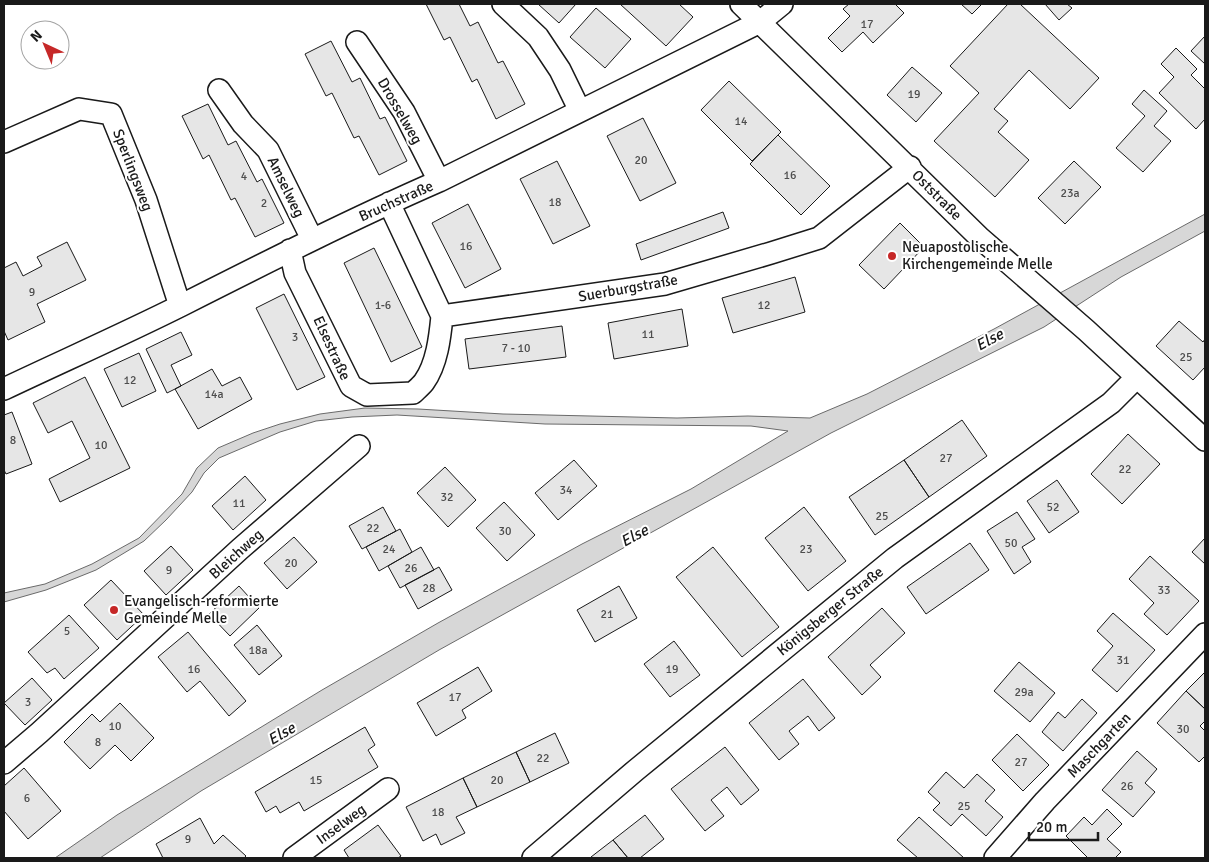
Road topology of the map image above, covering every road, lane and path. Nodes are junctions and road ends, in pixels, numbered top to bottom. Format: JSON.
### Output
{"nodes":[{"id":1,"x":503,"y":4,"type":"edge"},
{"id":2,"x":741,"y":4,"type":"edge"},
{"id":3,"x":782,"y":4,"type":"edge"},
{"id":4,"x":760,"y":22,"type":"junction"},
{"id":5,"x":357,"y":42,"type":"dead end"},
{"id":6,"x":219,"y":90,"type":"dead end"},
{"id":7,"x":580,"y":112,"type":"junction"},
{"id":8,"x":4,"y":142,"type":"edge"},
{"id":9,"x":910,"y":167,"type":"junction"},
{"id":10,"x":439,"y":181,"type":"junction"},
{"id":11,"x":389,"y":203,"type":"junction"},
{"id":12,"x":312,"y":239,"type":"junction"},
{"id":13,"x":290,"y":250,"type":"junction"},
{"id":14,"x":180,"y":306,"type":"junction"},
{"id":15,"x":442,"y":316,"type":"junction"},
{"id":16,"x":1137,"y":377,"type":"junction"},
{"id":17,"x":4,"y":389,"type":"edge"},
{"id":18,"x":1205,"y":440,"type":"edge"},
{"id":19,"x":359,"y":446,"type":"dead end"},
{"id":20,"x":1205,"y":634,"type":"edge"},
{"id":21,"x":4,"y":763,"type":"edge"},
{"id":22,"x":388,"y":789,"type":"dead end"},
{"id":23,"x":294,"y":858,"type":"edge"},
{"id":24,"x":533,"y":858,"type":"edge"},
{"id":25,"x":995,"y":858,"type":"edge"}],
"edges":[{"from":1,"to":7,"type":"street"},
{"from":2,"to":4,"type":"street","name":"Oststraße"},
{"from":3,"to":4,"type":"street","name":"Bruchstraße"},
{"from":4,"to":7,"type":"street","name":"Bruchstraße"},
{"from":4,"to":9,"type":"street","name":"Oststraße"},
{"from":5,"to":10,"type":"street","name":"Drosselweg"},
{"from":6,"to":12,"type":"street","name":"Amselweg"},
{"from":7,"to":10,"type":"street","name":"Bruchstraße"},
{"from":8,"to":14,"type":"street","name":"Sperlingsweg"},
{"from":9,"to":15,"type":"street","name":"Suerburgstraße"},
{"from":9,"to":16,"type":"street","name":"Oststraße"},
{"from":10,"to":11,"type":"street","name":"Bruchstraße"},
{"from":11,"to":12,"type":"street","name":"Bruchstraße"},
{"from":11,"to":15,"type":"street"},
{"from":12,"to":13,"type":"street","name":"Bruchstraße"},
{"from":13,"to":14,"type":"street","name":"Bruchstraße"},
{"from":13,"to":15,"type":"street","name":"Elsestraße"},
{"from":14,"to":17,"type":"street","name":"Bruchstraße"},
{"from":16,"to":18,"type":"street","name":"Oststraße"},
{"from":16,"to":24,"type":"street","name":"Königsberger Straße"},
{"from":19,"to":21,"type":"street","name":"Bleichweg"},
{"from":20,"to":25,"type":"street","name":"Maschgarten"},
{"from":22,"to":23,"type":"street","name":"Inselweg"}]}
